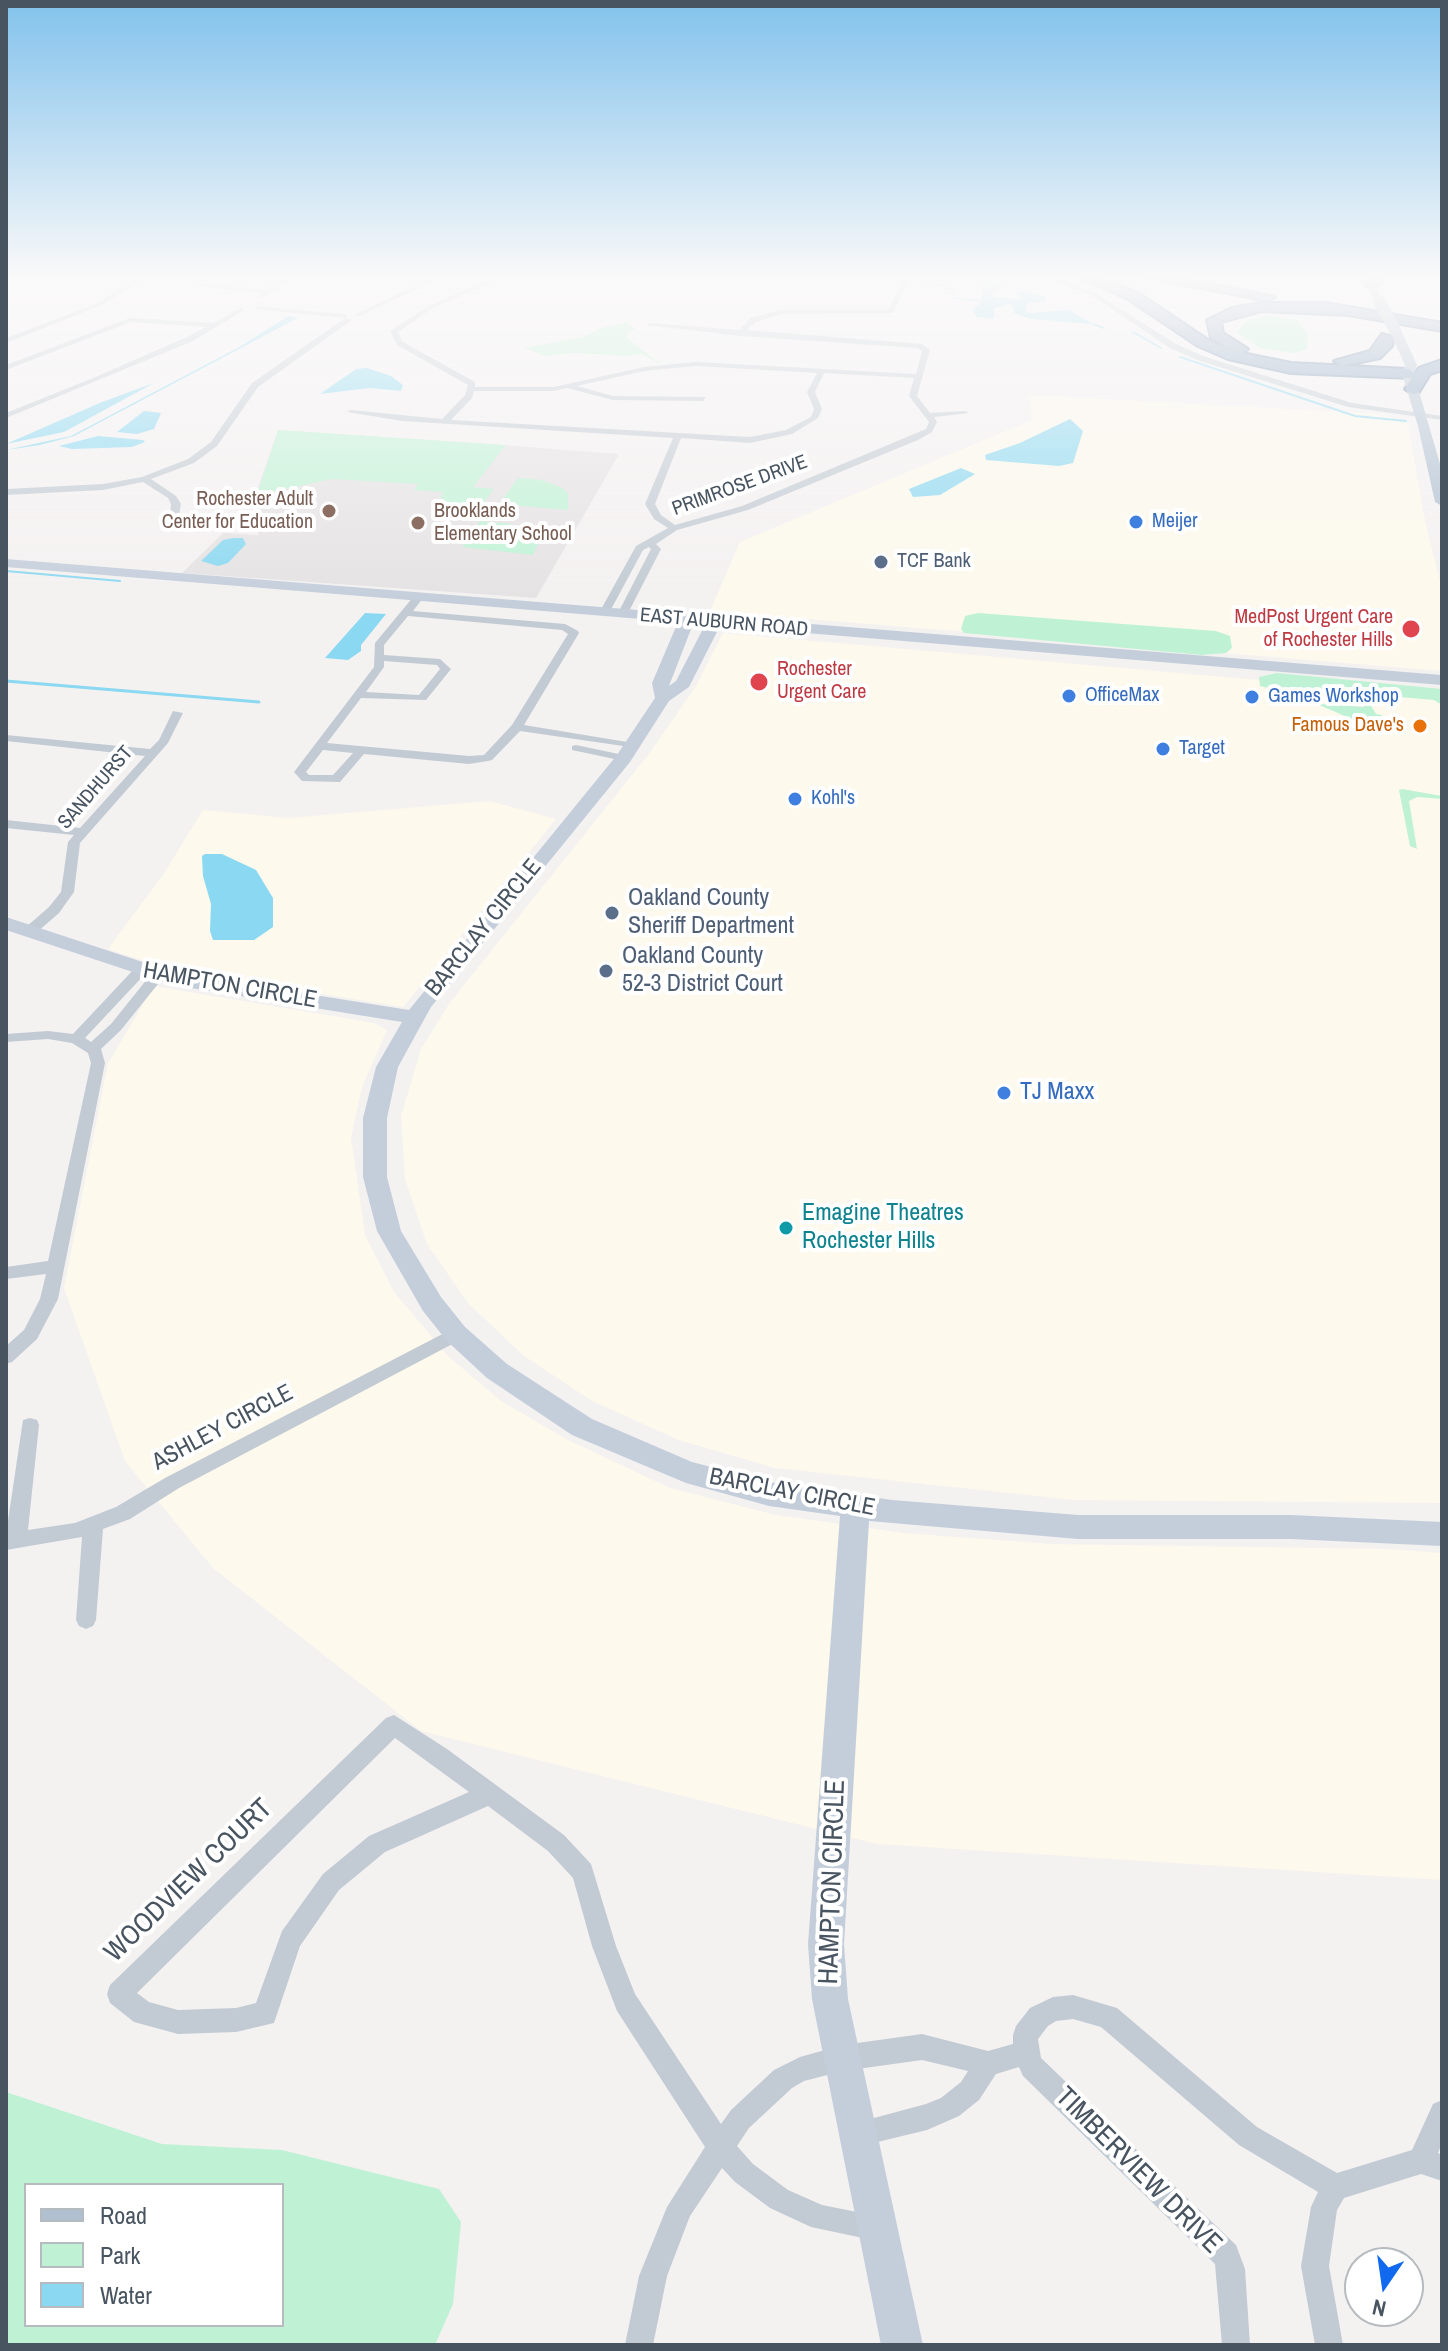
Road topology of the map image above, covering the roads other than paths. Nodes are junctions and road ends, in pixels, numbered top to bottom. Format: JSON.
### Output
{"nodes":[{"id":1,"x":81,"y":385,"type":"edge"},
{"id":2,"x":264,"y":385,"type":"edge"},
{"id":3,"x":470,"y":385,"type":"edge"},
{"id":4,"x":575,"y":385,"type":"edge"},
{"id":5,"x":815,"y":385,"type":"edge"},
{"id":6,"x":916,"y":385,"type":"edge"},
{"id":7,"x":1284,"y":385,"type":"edge"},
{"id":8,"x":1412,"y":385,"type":"edge"},
{"id":9,"x":569,"y":386,"type":"junction"},
{"id":10,"x":473,"y":389,"type":"junction"},
{"id":11,"x":703,"y":399,"type":"dead end"},
{"id":12,"x":351,"y":412,"type":"dead end"},
{"id":13,"x":965,"y":413,"type":"dead end"},
{"id":14,"x":931,"y":415,"type":"junction"},
{"id":15,"x":6,"y":416,"type":"edge"},
{"id":16,"x":1423,"y":417,"type":"junction"},
{"id":17,"x":1442,"y":418,"type":"edge"},
{"id":18,"x":444,"y":422,"type":"junction"},
{"id":19,"x":677,"y":437,"type":"junction"},
{"id":20,"x":144,"y":479,"type":"junction"},
{"id":21,"x":1440,"y":485,"type":"edge"},
{"id":22,"x":6,"y":492,"type":"edge"},
{"id":23,"x":1442,"y":502,"type":"edge"},
{"id":24,"x":175,"y":518,"type":"dead end"},
{"id":25,"x":674,"y":528,"type":"junction"},
{"id":26,"x":651,"y":543,"type":"junction"},
{"id":27,"x":6,"y":563,"type":"edge"},
{"id":28,"x":628,"y":569,"type":"junction"},
{"id":29,"x":645,"y":570,"type":"junction"},
{"id":30,"x":418,"y":598,"type":"junction"},
{"id":31,"x":405,"y":613,"type":"junction"},
{"id":32,"x":604,"y":613,"type":"junction"},
{"id":33,"x":622,"y":615,"type":"junction"},
{"id":34,"x":687,"y":620,"type":"junction"},
{"id":35,"x":714,"y":622,"type":"junction"},
{"id":36,"x":672,"y":655,"type":"junction"},
{"id":37,"x":380,"y":658,"type":"junction"},
{"id":38,"x":690,"y":672,"type":"junction"},
{"id":39,"x":1442,"y":680,"type":"edge"},
{"id":40,"x":358,"y":695,"type":"junction"},
{"id":41,"x":663,"y":698,"type":"junction"},
{"id":42,"x":177,"y":713,"type":"dead end"},
{"id":43,"x":515,"y":730,"type":"junction"},
{"id":44,"x":6,"y":738,"type":"edge"},
{"id":45,"x":319,"y":746,"type":"junction"},
{"id":46,"x":361,"y":750,"type":"junction"},
{"id":47,"x":628,"y":752,"type":"junction"},
{"id":48,"x":154,"y":753,"type":"junction"},
{"id":49,"x":6,"y":824,"type":"edge"},
{"id":50,"x":81,"y":832,"type":"junction"},
{"id":51,"x":6,"y":923,"type":"edge"},
{"id":52,"x":31,"y":930,"type":"junction"},
{"id":53,"x":149,"y":973,"type":"junction"},
{"id":54,"x":113,"y":1000,"type":"junction"},
{"id":55,"x":134,"y":1002,"type":"junction"},
{"id":56,"x":413,"y":1017,"type":"junction"},
{"id":57,"x":6,"y":1038,"type":"edge"},
{"id":58,"x":76,"y":1039,"type":"junction"},
{"id":59,"x":92,"y":1049,"type":"junction"},
{"id":60,"x":57,"y":1266,"type":"junction"},
{"id":61,"x":6,"y":1273,"type":"edge"},
{"id":62,"x":456,"y":1334,"type":"junction"},
{"id":63,"x":6,"y":1357,"type":"edge"},
{"id":64,"x":30,"y":1425,"type":"dead end"},
{"id":65,"x":855,"y":1508,"type":"junction"},
{"id":66,"x":93,"y":1526,"type":"junction"},
{"id":67,"x":1442,"y":1534,"type":"edge"},
{"id":68,"x":12,"y":1541,"type":"edge"},
{"id":69,"x":86,"y":1620,"type":"dead end"},
{"id":70,"x":489,"y":1794,"type":"junction"},
{"id":71,"x":1026,"y":2053,"type":"junction"},
{"id":72,"x":843,"y":2058,"type":"junction"},
{"id":73,"x":988,"y":2064,"type":"junction"},
{"id":74,"x":1442,"y":2113,"type":"edge"},
{"id":75,"x":857,"y":2134,"type":"junction"},
{"id":76,"x":720,"y":2146,"type":"junction"},
{"id":77,"x":1432,"y":2164,"type":"edge"},
{"id":78,"x":1335,"y":2187,"type":"junction"},
{"id":79,"x":879,"y":2229,"type":"junction"},
{"id":80,"x":639,"y":2345,"type":"edge"},
{"id":81,"x":902,"y":2345,"type":"edge"},
{"id":82,"x":1236,"y":2345,"type":"edge"},
{"id":83,"x":1329,"y":2345,"type":"edge"}],
"edges":[{"from":1,"to":15,"type":"street"},
{"from":2,"to":20,"type":"street"},
{"from":3,"to":10,"type":"street"},
{"from":4,"to":9,"type":"street"},
{"from":5,"to":19,"type":"street"},
{"from":6,"to":14,"type":"street"},
{"from":7,"to":16,"type":"street"},
{"from":8,"to":16,"type":"main road"},
{"from":9,"to":10,"type":"street"},
{"from":9,"to":11,"type":"street"},
{"from":10,"to":18,"type":"street"},
{"from":12,"to":18,"type":"street"},
{"from":13,"to":14,"type":"street"},
{"from":14,"to":25,"type":"street","name":"PRIMROSE DRIVE"},
{"from":16,"to":17,"type":"street"},
{"from":16,"to":21,"type":"main road"},
{"from":18,"to":19,"type":"street"},
{"from":19,"to":25,"type":"street"},
{"from":20,"to":22,"type":"street"},
{"from":20,"to":24,"type":"street"},
{"from":21,"to":23,"type":"main road"},
{"from":25,"to":26,"type":"street","name":"PRIMROSE DRIVE"},
{"from":26,"to":28,"type":"street","name":"PRIMROSE DRIVE"},
{"from":26,"to":29,"type":"street","name":"PRIMROSE DRIVE"},
{"from":27,"to":30,"type":"street","name":"EAST AUBURN ROAD"},
{"from":28,"to":29,"type":"street"},
{"from":28,"to":32,"type":"street","name":"PRIMROSE DRIVE"},
{"from":29,"to":33,"type":"street","name":"PRIMROSE DRIVE"},
{"from":30,"to":31,"type":"street"},
{"from":30,"to":32,"type":"street","name":"EAST AUBURN ROAD"},
{"from":31,"to":37,"type":"street"},
{"from":31,"to":43,"type":"street"},
{"from":32,"to":33,"type":"street","name":"EAST AUBURN ROAD"},
{"from":33,"to":34,"type":"street","name":"EAST AUBURN ROAD"},
{"from":34,"to":35,"type":"street","name":"EAST AUBURN ROAD"},
{"from":34,"to":36,"type":"street","name":"BARCLAY CIRCLE"},
{"from":35,"to":38,"type":"street","name":"BARCLAY CIRCLE"},
{"from":35,"to":39,"type":"street","name":"EAST AUBURN ROAD"},
{"from":36,"to":38,"type":"street"},
{"from":36,"to":41,"type":"street","name":"BARCLAY CIRCLE"},
{"from":37,"to":40,"type":"street"},
{"from":37,"to":40,"type":"street"},
{"from":38,"to":41,"type":"street","name":"BARCLAY CIRCLE"},
{"from":40,"to":45,"type":"street"},
{"from":41,"to":47,"type":"street","name":"BARCLAY CIRCLE"},
{"from":42,"to":48,"type":"street","name":"SANDHURST"},
{"from":43,"to":46,"type":"street"},
{"from":43,"to":47,"type":"street"},
{"from":44,"to":48,"type":"street"},
{"from":45,"to":46,"type":"street"},
{"from":45,"to":46,"type":"street"},
{"from":47,"to":56,"type":"street","name":"BARCLAY CIRCLE"},
{"from":48,"to":50,"type":"street","name":"SANDHURST"},
{"from":49,"to":50,"type":"street"},
{"from":50,"to":52,"type":"street","name":"SANDHURST"},
{"from":51,"to":52,"type":"street","name":"HAMPTON CIRCLE"},
{"from":52,"to":53,"type":"street","name":"HAMPTON CIRCLE"},
{"from":53,"to":54,"type":"street"},
{"from":53,"to":55,"type":"street"},
{"from":53,"to":56,"type":"street","name":"HAMPTON CIRCLE"},
{"from":54,"to":55,"type":"street"},
{"from":54,"to":58,"type":"street"},
{"from":55,"to":59,"type":"street"},
{"from":56,"to":62,"type":"street","name":"BARCLAY CIRCLE"},
{"from":57,"to":58,"type":"street"},
{"from":58,"to":59,"type":"street"},
{"from":59,"to":60,"type":"street"},
{"from":60,"to":61,"type":"street"},
{"from":60,"to":63,"type":"street"},
{"from":62,"to":65,"type":"street","name":"BARCLAY CIRCLE"},
{"from":62,"to":66,"type":"street","name":"ASHLEY CIRCLE"},
{"from":64,"to":68,"type":"street"},
{"from":65,"to":67,"type":"street","name":"BARCLAY CIRCLE"},
{"from":65,"to":72,"type":"street","name":"HAMPTON CIRCLE"},
{"from":66,"to":68,"type":"street","name":"ASHLEY CIRCLE"},
{"from":66,"to":69,"type":"street"},
{"from":70,"to":70,"type":"street","name":"WOODVIEW COURT"},
{"from":70,"to":76,"type":"street","name":"WOODVIEW COURT"},
{"from":71,"to":73,"type":"street"},
{"from":71,"to":78,"type":"street"},
{"from":71,"to":82,"type":"street","name":"TIMBERVIEW DRIVE"},
{"from":72,"to":73,"type":"street"},
{"from":72,"to":75,"type":"street","name":"HAMPTON CIRCLE"},
{"from":72,"to":76,"type":"street"},
{"from":73,"to":75,"type":"street"},
{"from":74,"to":77,"type":"street"},
{"from":75,"to":79,"type":"street","name":"HAMPTON CIRCLE"},
{"from":76,"to":79,"type":"street","name":"WOODVIEW COURT"},
{"from":76,"to":80,"type":"street"},
{"from":77,"to":78,"type":"street"},
{"from":78,"to":83,"type":"street"},
{"from":79,"to":81,"type":"street","name":"HAMPTON CIRCLE"}]}
